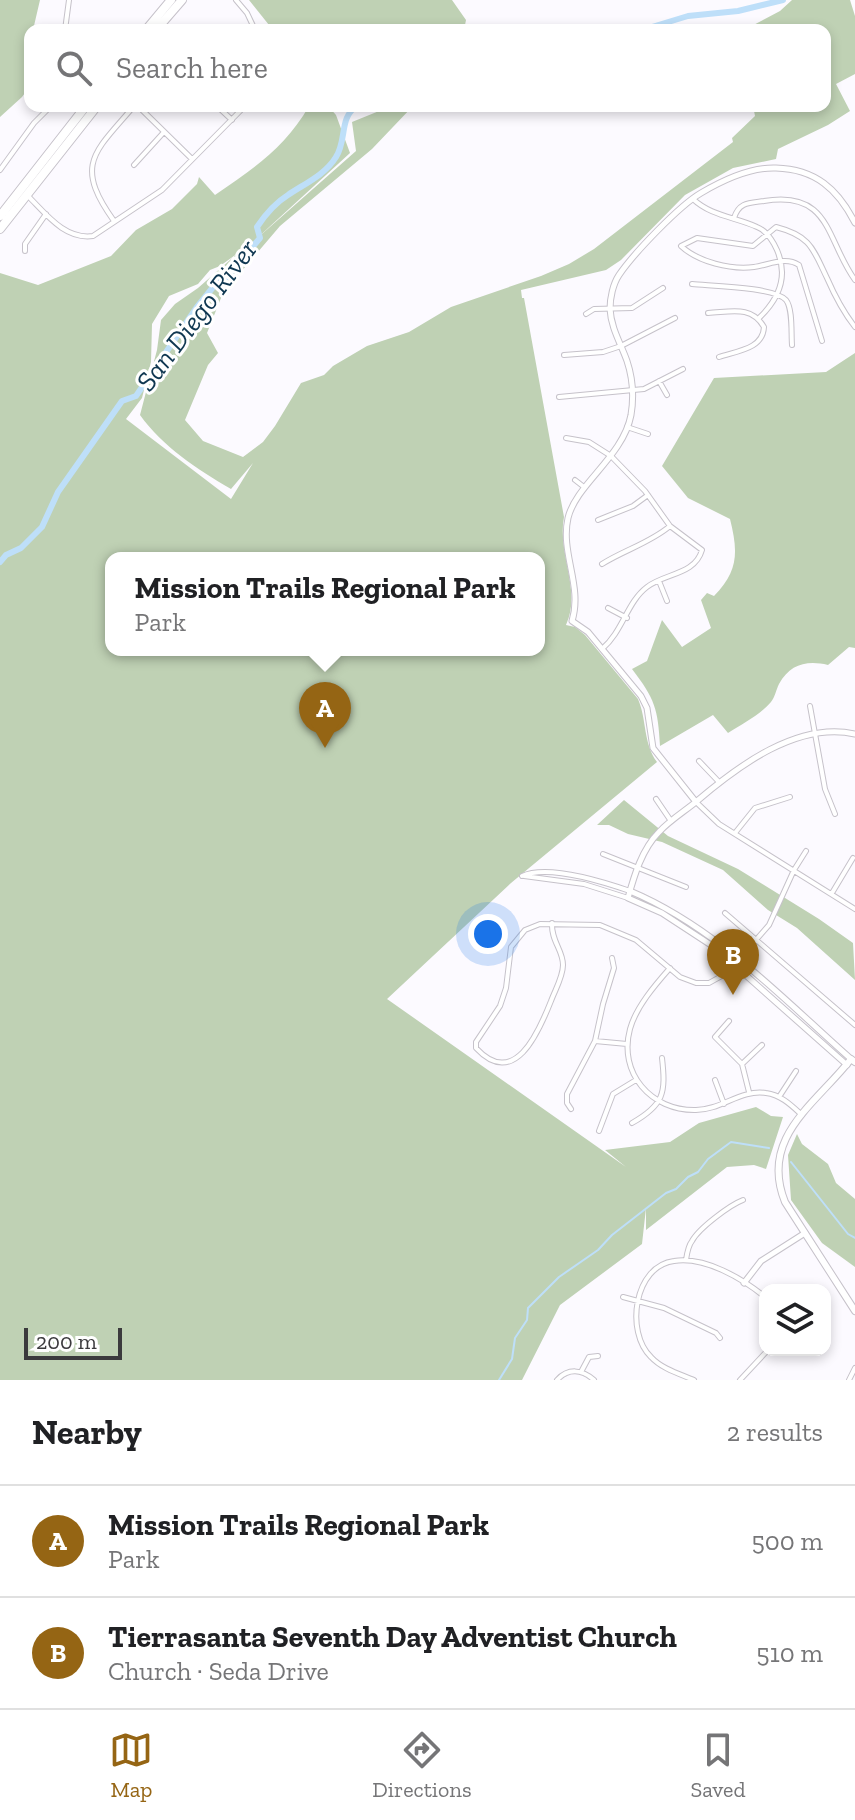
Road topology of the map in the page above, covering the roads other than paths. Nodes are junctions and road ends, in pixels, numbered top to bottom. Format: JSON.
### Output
{"nodes":[{"id":1,"x":69,"y":0,"type":"edge"},
{"id":2,"x":171,"y":0,"type":"edge"},
{"id":3,"x":182,"y":0,"type":"edge"},
{"id":4,"x":236,"y":0,"type":"edge"},
{"id":5,"x":66,"y":24,"type":"edge"},
{"id":6,"x":151,"y":24,"type":"edge"},
{"id":7,"x":161,"y":24,"type":"edge"},
{"id":8,"x":252,"y":24,"type":"edge"},
{"id":9,"x":45,"y":112,"type":"edge"},
{"id":10,"x":81,"y":112,"type":"edge"},
{"id":11,"x":92,"y":112,"type":"edge"},
{"id":12,"x":131,"y":112,"type":"edge"},
{"id":13,"x":142,"y":112,"type":"edge"},
{"id":14,"x":223,"y":112,"type":"edge"},
{"id":15,"x":239,"y":112,"type":"edge"},
{"id":16,"x":232,"y":120,"type":"junction"},
{"id":17,"x":164,"y":132,"type":"junction"},
{"id":18,"x":192,"y":159,"type":"junction"},
{"id":19,"x":134,"y":165,"type":"dead end"},
{"id":20,"x":0,"y":170,"type":"edge"},
{"id":21,"x":28,"y":196,"type":"junction"},
{"id":22,"x":693,"y":199,"type":"junction"},
{"id":23,"x":46,"y":214,"type":"junction"},
{"id":24,"x":0,"y":216,"type":"edge"},
{"id":25,"x":734,"y":219,"type":"junction"},
{"id":26,"x":114,"y":221,"type":"junction"},
{"id":27,"x":855,"y":223,"type":"edge"},
{"id":28,"x":0,"y":229,"type":"edge"},
{"id":29,"x":767,"y":234,"type":"junction"},
{"id":30,"x":25,"y":251,"type":"dead end"},
{"id":31,"x":782,"y":261,"type":"junction"},
{"id":32,"x":855,"y":280,"type":"edge"},
{"id":33,"x":692,"y":284,"type":"dead end"},
{"id":34,"x":663,"y":288,"type":"dead end"},
{"id":35,"x":778,"y":295,"type":"junction"},
{"id":36,"x":610,"y":310,"type":"junction"},
{"id":37,"x":708,"y":313,"type":"dead end"},
{"id":38,"x":586,"y":314,"type":"dead end"},
{"id":39,"x":675,"y":318,"type":"dead end"},
{"id":40,"x":759,"y":318,"type":"junction"},
{"id":41,"x":855,"y":327,"type":"edge"},
{"id":42,"x":822,"y":341,"type":"dead end"},
{"id":43,"x":792,"y":345,"type":"dead end"},
{"id":44,"x":621,"y":346,"type":"junction"},
{"id":45,"x":564,"y":355,"type":"dead end"},
{"id":46,"x":719,"y":357,"type":"dead end"},
{"id":47,"x":683,"y":369,"type":"dead end"},
{"id":48,"x":659,"y":381,"type":"junction"},
{"id":49,"x":633,"y":391,"type":"junction"},
{"id":50,"x":667,"y":395,"type":"dead end"},
{"id":51,"x":559,"y":397,"type":"dead end"},
{"id":52,"x":627,"y":427,"type":"junction"},
{"id":53,"x":648,"y":434,"type":"dead end"},
{"id":54,"x":566,"y":438,"type":"dead end"},
{"id":55,"x":611,"y":456,"type":"junction"},
{"id":56,"x":575,"y":480,"type":"dead end"},
{"id":57,"x":586,"y":488,"type":"junction"},
{"id":58,"x":648,"y":495,"type":"junction"},
{"id":59,"x":598,"y":520,"type":"dead end"},
{"id":60,"x":670,"y":526,"type":"junction"},
{"id":61,"x":602,"y":564,"type":"dead end"},
{"id":62,"x":659,"y":581,"type":"junction"},
{"id":63,"x":667,"y":601,"type":"dead end"},
{"id":64,"x":608,"y":608,"type":"dead end"},
{"id":65,"x":627,"y":618,"type":"junction"},
{"id":66,"x":602,"y":649,"type":"junction"},
{"id":67,"x":810,"y":706,"type":"dead end"},
{"id":68,"x":814,"y":733,"type":"junction"},
{"id":69,"x":855,"y":734,"type":"edge"},
{"id":70,"x":699,"y":761,"type":"dead end"},
{"id":71,"x":719,"y":782,"type":"junction"},
{"id":72,"x":790,"y":797,"type":"dead end"},
{"id":73,"x":656,"y":799,"type":"dead end"},
{"id":74,"x":696,"y":802,"type":"junction"},
{"id":75,"x":835,"y":814,"type":"dead end"},
{"id":76,"x":671,"y":821,"type":"junction"},
{"id":77,"x":735,"y":834,"type":"junction"},
{"id":78,"x":806,"y":851,"type":"dead end"},
{"id":79,"x":603,"y":854,"type":"dead end"},
{"id":80,"x":853,"y":858,"type":"edge"},
{"id":81,"x":639,"y":867,"type":"junction"},
{"id":82,"x":794,"y":870,"type":"junction"},
{"id":83,"x":686,"y":887,"type":"dead end"},
{"id":84,"x":832,"y":893,"type":"junction"},
{"id":85,"x":629,"y":894,"type":"junction"},
{"id":86,"x":855,"y":909,"type":"edge"},
{"id":87,"x":725,"y":913,"type":"dead end"},
{"id":88,"x":552,"y":923,"type":"junction"},
{"id":89,"x":756,"y":941,"type":"junction"},
{"id":90,"x":612,"y":958,"type":"dead end"},
{"id":91,"x":736,"y":963,"type":"junction"},
{"id":92,"x":670,"y":968,"type":"junction"},
{"id":93,"x":729,"y":1021,"type":"dead end"},
{"id":94,"x":855,"y":1025,"type":"edge"},
{"id":95,"x":595,"y":1041,"type":"junction"},
{"id":96,"x":627,"y":1044,"type":"junction"},
{"id":97,"x":762,"y":1045,"type":"dead end"},
{"id":98,"x":662,"y":1058,"type":"dead end"},
{"id":99,"x":851,"y":1062,"type":"edge"},
{"id":100,"x":742,"y":1064,"type":"junction"},
{"id":101,"x":796,"y":1071,"type":"dead end"},
{"id":102,"x":855,"y":1072,"type":"edge"},
{"id":103,"x":636,"y":1080,"type":"junction"},
{"id":104,"x":715,"y":1080,"type":"dead end"},
{"id":105,"x":749,"y":1093,"type":"junction"},
{"id":106,"x":779,"y":1097,"type":"junction"},
{"id":107,"x":657,"y":1100,"type":"junction"},
{"id":108,"x":724,"y":1104,"type":"junction"},
{"id":109,"x":571,"y":1109,"type":"dead end"},
{"id":110,"x":802,"y":1115,"type":"junction"},
{"id":111,"x":632,"y":1123,"type":"dead end"},
{"id":112,"x":599,"y":1131,"type":"dead end"},
{"id":113,"x":743,"y":1200,"type":"dead end"},
{"id":114,"x":805,"y":1233,"type":"junction"},
{"id":115,"x":686,"y":1261,"type":"junction"},
{"id":116,"x":744,"y":1283,"type":"junction"},
{"id":117,"x":759,"y":1293,"type":"edge"},
{"id":118,"x":623,"y":1297,"type":"dead end"},
{"id":119,"x":638,"y":1300,"type":"junction"},
{"id":120,"x":855,"y":1311,"type":"edge"},
{"id":121,"x":720,"y":1338,"type":"dead end"},
{"id":122,"x":598,"y":1356,"type":"dead end"},
{"id":123,"x":763,"y":1356,"type":"edge"},
{"id":124,"x":855,"y":1368,"type":"edge"},
{"id":125,"x":581,"y":1372,"type":"junction"},
{"id":126,"x":744,"y":1379,"type":"edge"},
{"id":127,"x":557,"y":1380,"type":"edge"},
{"id":128,"x":594,"y":1380,"type":"edge"},
{"id":129,"x":694,"y":1380,"type":"edge"},
{"id":130,"x":849,"y":1380,"type":"edge"}],
"edges":[{"from":1,"to":5,"type":"street"},
{"from":2,"to":6,"type":"main road"},
{"from":3,"to":7,"type":"main road"},
{"from":4,"to":8,"type":"street"},
{"from":9,"to":20,"type":"street"},
{"from":10,"to":24,"type":"main road"},
{"from":11,"to":21,"type":"main road"},
{"from":12,"to":26,"type":"street"},
{"from":13,"to":17,"type":"street"},
{"from":14,"to":16,"type":"street"},
{"from":15,"to":16,"type":"street"},
{"from":16,"to":18,"type":"street"},
{"from":17,"to":18,"type":"street"},
{"from":17,"to":19,"type":"street"},
{"from":18,"to":26,"type":"street"},
{"from":21,"to":23,"type":"street"},
{"from":21,"to":28,"type":"main road"},
{"from":22,"to":25,"type":"street"},
{"from":22,"to":27,"type":"street"},
{"from":22,"to":36,"type":"street"},
{"from":23,"to":26,"type":"street"},
{"from":23,"to":30,"type":"street"},
{"from":25,"to":29,"type":"street"},
{"from":25,"to":32,"type":"street"},
{"from":29,"to":31,"type":"street"},
{"from":29,"to":31,"type":"street"},
{"from":29,"to":41,"type":"street"},
{"from":31,"to":35,"type":"street"},
{"from":31,"to":42,"type":"street"},
{"from":33,"to":35,"type":"street"},
{"from":34,"to":36,"type":"street"},
{"from":35,"to":40,"type":"street"},
{"from":35,"to":43,"type":"street"},
{"from":36,"to":38,"type":"street"},
{"from":36,"to":44,"type":"street"},
{"from":37,"to":40,"type":"street"},
{"from":39,"to":44,"type":"street"},
{"from":40,"to":46,"type":"street"},
{"from":44,"to":45,"type":"street"},
{"from":44,"to":49,"type":"street"},
{"from":47,"to":48,"type":"street"},
{"from":48,"to":49,"type":"street"},
{"from":48,"to":50,"type":"street"},
{"from":49,"to":51,"type":"street"},
{"from":49,"to":52,"type":"street"},
{"from":52,"to":53,"type":"street"},
{"from":52,"to":55,"type":"street"},
{"from":54,"to":55,"type":"street"},
{"from":55,"to":57,"type":"street"},
{"from":55,"to":58,"type":"street"},
{"from":56,"to":57,"type":"street"},
{"from":57,"to":66,"type":"street"},
{"from":58,"to":59,"type":"street"},
{"from":58,"to":60,"type":"street"},
{"from":60,"to":61,"type":"street"},
{"from":60,"to":62,"type":"street"},
{"from":62,"to":63,"type":"street"},
{"from":62,"to":65,"type":"street"},
{"from":64,"to":65,"type":"street"},
{"from":65,"to":66,"type":"street"},
{"from":66,"to":74,"type":"street"},
{"from":67,"to":68,"type":"street"},
{"from":68,"to":69,"type":"street"},
{"from":68,"to":71,"type":"street"},
{"from":68,"to":75,"type":"street"},
{"from":70,"to":71,"type":"street"},
{"from":71,"to":74,"type":"street"},
{"from":72,"to":77,"type":"street"},
{"from":73,"to":76,"type":"street"},
{"from":74,"to":76,"type":"street"},
{"from":74,"to":77,"type":"street"},
{"from":76,"to":81,"type":"street"},
{"from":77,"to":82,"type":"street"},
{"from":78,"to":82,"type":"street"},
{"from":79,"to":81,"type":"street"},
{"from":80,"to":84,"type":"street"},
{"from":81,"to":83,"type":"street"},
{"from":81,"to":85,"type":"street"},
{"from":82,"to":84,"type":"street"},
{"from":82,"to":89,"type":"street"},
{"from":84,"to":86,"type":"street"},
{"from":85,"to":85,"type":"street"},
{"from":85,"to":91,"type":"street"},
{"from":87,"to":89,"type":"street"},
{"from":88,"to":88,"type":"street"},
{"from":88,"to":92,"type":"street"},
{"from":89,"to":91,"type":"street"},
{"from":89,"to":94,"type":"street"},
{"from":90,"to":95,"type":"street"},
{"from":91,"to":92,"type":"street"},
{"from":91,"to":99,"type":"street"},
{"from":92,"to":96,"type":"street"},
{"from":93,"to":100,"type":"street"},
{"from":95,"to":96,"type":"street"},
{"from":95,"to":109,"type":"street"},
{"from":96,"to":103,"type":"street"},
{"from":97,"to":100,"type":"street"},
{"from":98,"to":107,"type":"street"},
{"from":99,"to":102,"type":"main road"},
{"from":99,"to":110,"type":"main road"},
{"from":100,"to":105,"type":"street"},
{"from":101,"to":106,"type":"street"},
{"from":103,"to":107,"type":"street"},
{"from":103,"to":112,"type":"street"},
{"from":104,"to":108,"type":"street"},
{"from":105,"to":106,"type":"street"},
{"from":105,"to":108,"type":"street"},
{"from":106,"to":110,"type":"street"},
{"from":107,"to":108,"type":"street"},
{"from":107,"to":111,"type":"street"},
{"from":110,"to":114,"type":"main road"},
{"from":113,"to":115,"type":"street"},
{"from":114,"to":116,"type":"street"},
{"from":114,"to":120,"type":"main road"},
{"from":115,"to":116,"type":"street"},
{"from":115,"to":119,"type":"street"},
{"from":116,"to":117,"type":"street"},
{"from":118,"to":119,"type":"street"},
{"from":119,"to":121,"type":"street"},
{"from":119,"to":129,"type":"street"},
{"from":122,"to":125,"type":"street"},
{"from":123,"to":126,"type":"street"},
{"from":124,"to":130,"type":"street"},
{"from":125,"to":127,"type":"street"},
{"from":125,"to":128,"type":"street"}]}
